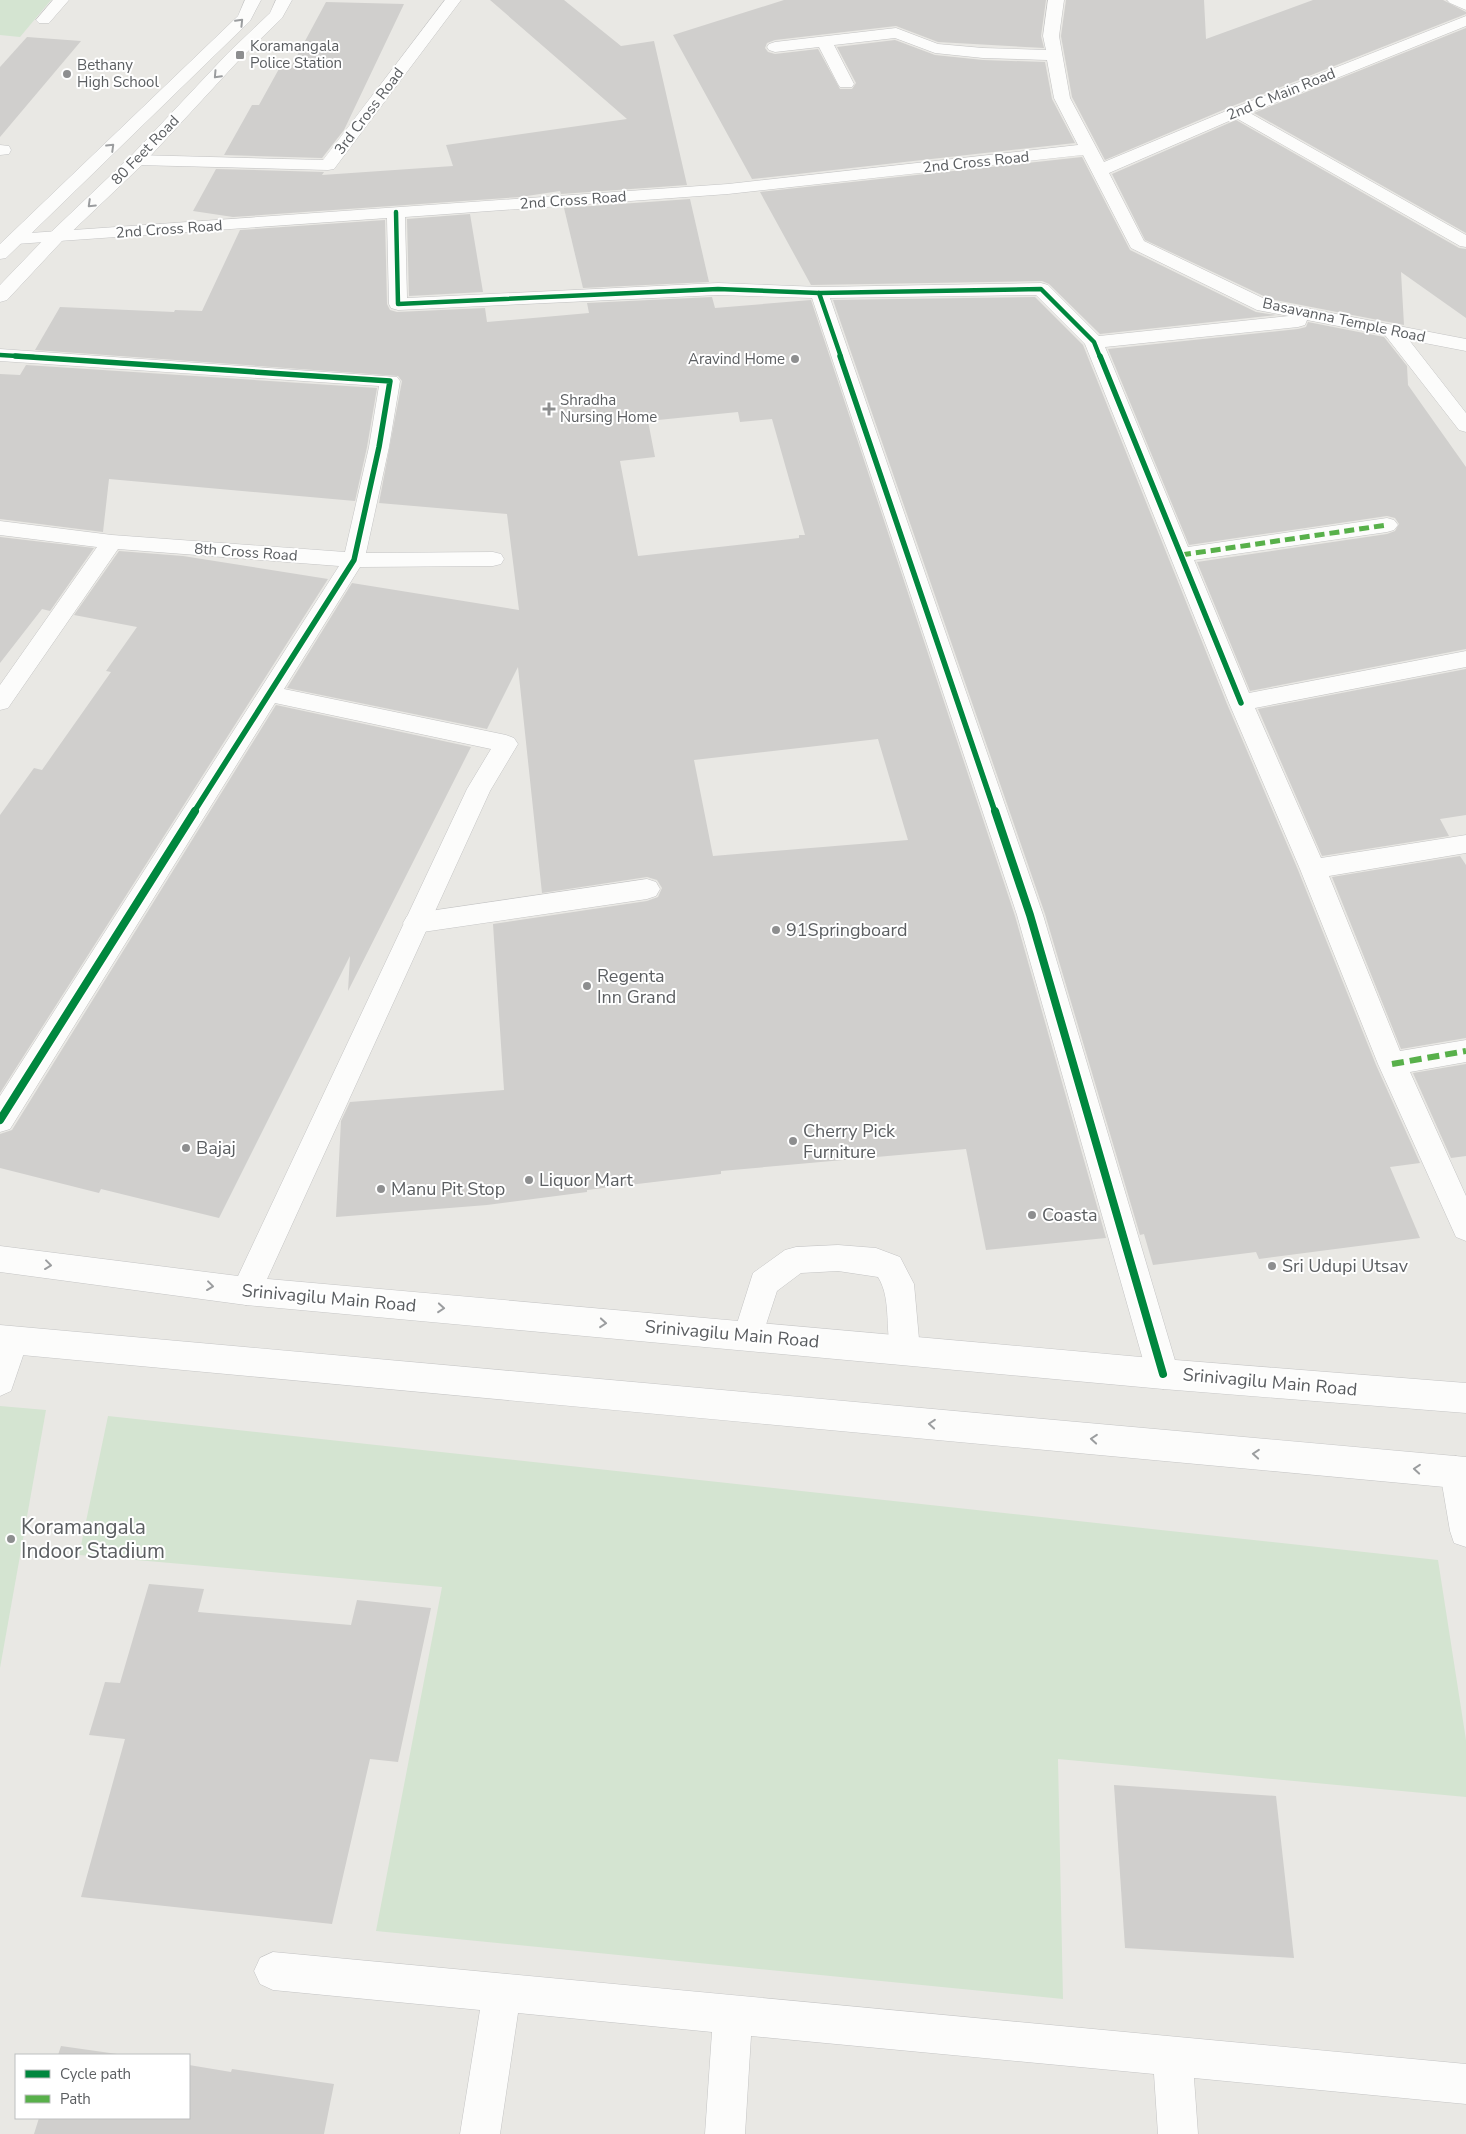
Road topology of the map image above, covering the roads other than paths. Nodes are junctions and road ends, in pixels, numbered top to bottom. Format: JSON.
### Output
{"nodes":[{"id":1,"x":61,"y":0,"type":"edge"},
{"id":2,"x":253,"y":0,"type":"edge"},
{"id":3,"x":284,"y":0,"type":"edge"},
{"id":4,"x":453,"y":0,"type":"edge"},
{"id":5,"x":1056,"y":0,"type":"edge"},
{"id":6,"x":1455,"y":0,"type":"edge"},
{"id":7,"x":1466,"y":5,"type":"edge"},
{"id":8,"x":44,"y":20,"type":"dead end"},
{"id":9,"x":1466,"y":20,"type":"edge"},
{"id":10,"x":825,"y":42,"type":"junction"},
{"id":11,"x":775,"y":48,"type":"dead end"},
{"id":12,"x":1054,"y":55,"type":"junction"},
{"id":13,"x":846,"y":84,"type":"dead end"},
{"id":14,"x":1237,"y":112,"type":"junction"},
{"id":15,"x":1088,"y":149,"type":"junction"},
{"id":16,"x":137,"y":160,"type":"junction"},
{"id":17,"x":1098,"y":171,"type":"junction"},
{"id":18,"x":396,"y":212,"type":"junction"},
{"id":19,"x":56,"y":237,"type":"junction"},
{"id":20,"x":16,"y":239,"type":"junction"},
{"id":21,"x":1466,"y":242,"type":"edge"},
{"id":22,"x":0,"y":254,"type":"edge"},
{"id":23,"x":819,"y":293,"type":"junction"},
{"id":24,"x":0,"y":296,"type":"edge"},
{"id":25,"x":1327,"y":318,"type":"junction"},
{"id":26,"x":1392,"y":331,"type":"junction"},
{"id":27,"x":1094,"y":342,"type":"junction"},
{"id":28,"x":1466,"y":346,"type":"edge"},
{"id":29,"x":0,"y":355,"type":"edge"},
{"id":30,"x":1466,"y":426,"type":"edge"},
{"id":31,"x":1387,"y":525,"type":"dead end"},
{"id":32,"x":0,"y":528,"type":"edge"},
{"id":33,"x":112,"y":542,"type":"junction"},
{"id":34,"x":1181,"y":556,"type":"junction"},
{"id":35,"x":493,"y":559,"type":"dead end"},
{"id":36,"x":354,"y":560,"type":"junction"},
{"id":37,"x":1466,"y":659,"type":"edge"},
{"id":38,"x":269,"y":694,"type":"junction"},
{"id":39,"x":0,"y":702,"type":"edge"},
{"id":40,"x":1241,"y":703,"type":"junction"},
{"id":41,"x":1466,"y":844,"type":"edge"},
{"id":42,"x":1313,"y":869,"type":"junction"},
{"id":43,"x":647,"y":889,"type":"dead end"},
{"id":44,"x":416,"y":923,"type":"junction"},
{"id":45,"x":1466,"y":1052,"type":"edge"},
{"id":46,"x":1392,"y":1064,"type":"junction"},
{"id":47,"x":0,"y":1120,"type":"edge"},
{"id":48,"x":1466,"y":1228,"type":"edge"},
{"id":49,"x":0,"y":1259,"type":"edge"},
{"id":50,"x":246,"y":1291,"type":"junction"},
{"id":51,"x":748,"y":1336,"type":"junction"},
{"id":52,"x":7,"y":1340,"type":"edge"},
{"id":53,"x":905,"y":1350,"type":"junction"},
{"id":54,"x":1164,"y":1374,"type":"junction"},
{"id":55,"x":0,"y":1381,"type":"edge"},
{"id":56,"x":1466,"y":1398,"type":"edge"},
{"id":57,"x":1461,"y":1473,"type":"edge"},
{"id":58,"x":1466,"y":1531,"type":"edge"},
{"id":59,"x":272,"y":1971,"type":"dead end"},
{"id":60,"x":502,"y":1993,"type":"junction"},
{"id":61,"x":734,"y":2015,"type":"junction"},
{"id":62,"x":1174,"y":2057,"type":"junction"},
{"id":63,"x":1466,"y":2084,"type":"edge"},
{"id":64,"x":480,"y":2134,"type":"edge"},
{"id":65,"x":725,"y":2134,"type":"edge"},
{"id":66,"x":1178,"y":2134,"type":"edge"}],
"edges":[{"from":1,"to":8,"type":"street"},
{"from":20,"to":2,"type":"street","name":"80 Feet Road","one_way":true},
{"from":3,"to":16,"type":"street","name":"80 Feet Road","one_way":true},
{"from":4,"to":16,"type":"street","name":"3rd Cross Road"},
{"from":5,"to":12,"type":"street","name":"Basavanna Temple Road"},
{"from":6,"to":7,"type":"street"},
{"from":9,"to":14,"type":"street","name":"2nd C Main Road"},
{"from":10,"to":11,"type":"street"},
{"from":10,"to":12,"type":"street"},
{"from":10,"to":13,"type":"street"},
{"from":12,"to":15,"type":"street","name":"Basavanna Temple Road"},
{"from":14,"to":17,"type":"street","name":"2nd C Main Road"},
{"from":14,"to":21,"type":"street"},
{"from":15,"to":17,"type":"street","name":"Basavanna Temple Road"},
{"from":15,"to":18,"type":"street","name":"2nd Cross Road"},
{"from":16,"to":19,"type":"street","name":"80 Feet Road","one_way":true},
{"from":17,"to":25,"type":"street","name":"Basavanna Temple Road"},
{"from":18,"to":19,"type":"street","name":"2nd Cross Road"},
{"from":18,"to":23,"type":"street"},
{"from":19,"to":20,"type":"street","name":"2nd Cross Road"},
{"from":19,"to":24,"type":"street","name":"80 Feet Road"},
{"from":20,"to":22,"type":"street","name":"80 Feet Road"},
{"from":23,"to":27,"type":"street"},
{"from":23,"to":54,"type":"street"},
{"from":25,"to":26,"type":"street","name":"Basavanna Temple Road"},
{"from":25,"to":27,"type":"street"},
{"from":26,"to":28,"type":"street","name":"Basavanna Temple Road"},
{"from":26,"to":30,"type":"street"},
{"from":27,"to":34,"type":"street"},
{"from":29,"to":36,"type":"street"},
{"from":31,"to":34,"type":"street"},
{"from":32,"to":33,"type":"street","name":"8th Cross Road"},
{"from":33,"to":36,"type":"street","name":"8th Cross Road"},
{"from":33,"to":39,"type":"street"},
{"from":34,"to":40,"type":"street"},
{"from":35,"to":36,"type":"street","name":"8th Cross Road"},
{"from":36,"to":38,"type":"street"},
{"from":37,"to":40,"type":"street"},
{"from":38,"to":44,"type":"street"},
{"from":38,"to":47,"type":"street"},
{"from":40,"to":42,"type":"street"},
{"from":41,"to":42,"type":"street"},
{"from":42,"to":46,"type":"street"},
{"from":43,"to":44,"type":"street"},
{"from":44,"to":50,"type":"street"},
{"from":45,"to":46,"type":"street"},
{"from":46,"to":48,"type":"street"},
{"from":49,"to":50,"type":"street","name":"Srinivagilu Main Road","one_way":true},
{"from":50,"to":51,"type":"street","name":"Srinivagilu Main Road","one_way":true},
{"from":51,"to":53,"type":"street","name":"Srinivagilu Main Road"},
{"from":51,"to":53,"type":"street"},
{"from":52,"to":55,"type":"street"},
{"from":57,"to":52,"type":"street","one_way":true},
{"from":53,"to":54,"type":"street","name":"Srinivagilu Main Road"},
{"from":54,"to":56,"type":"street","name":"Srinivagilu Main Road"},
{"from":57,"to":58,"type":"street"},
{"from":59,"to":60,"type":"street"},
{"from":60,"to":61,"type":"street"},
{"from":60,"to":64,"type":"street"},
{"from":61,"to":62,"type":"street"},
{"from":61,"to":65,"type":"street"},
{"from":62,"to":63,"type":"street"},
{"from":62,"to":66,"type":"street"}]}
